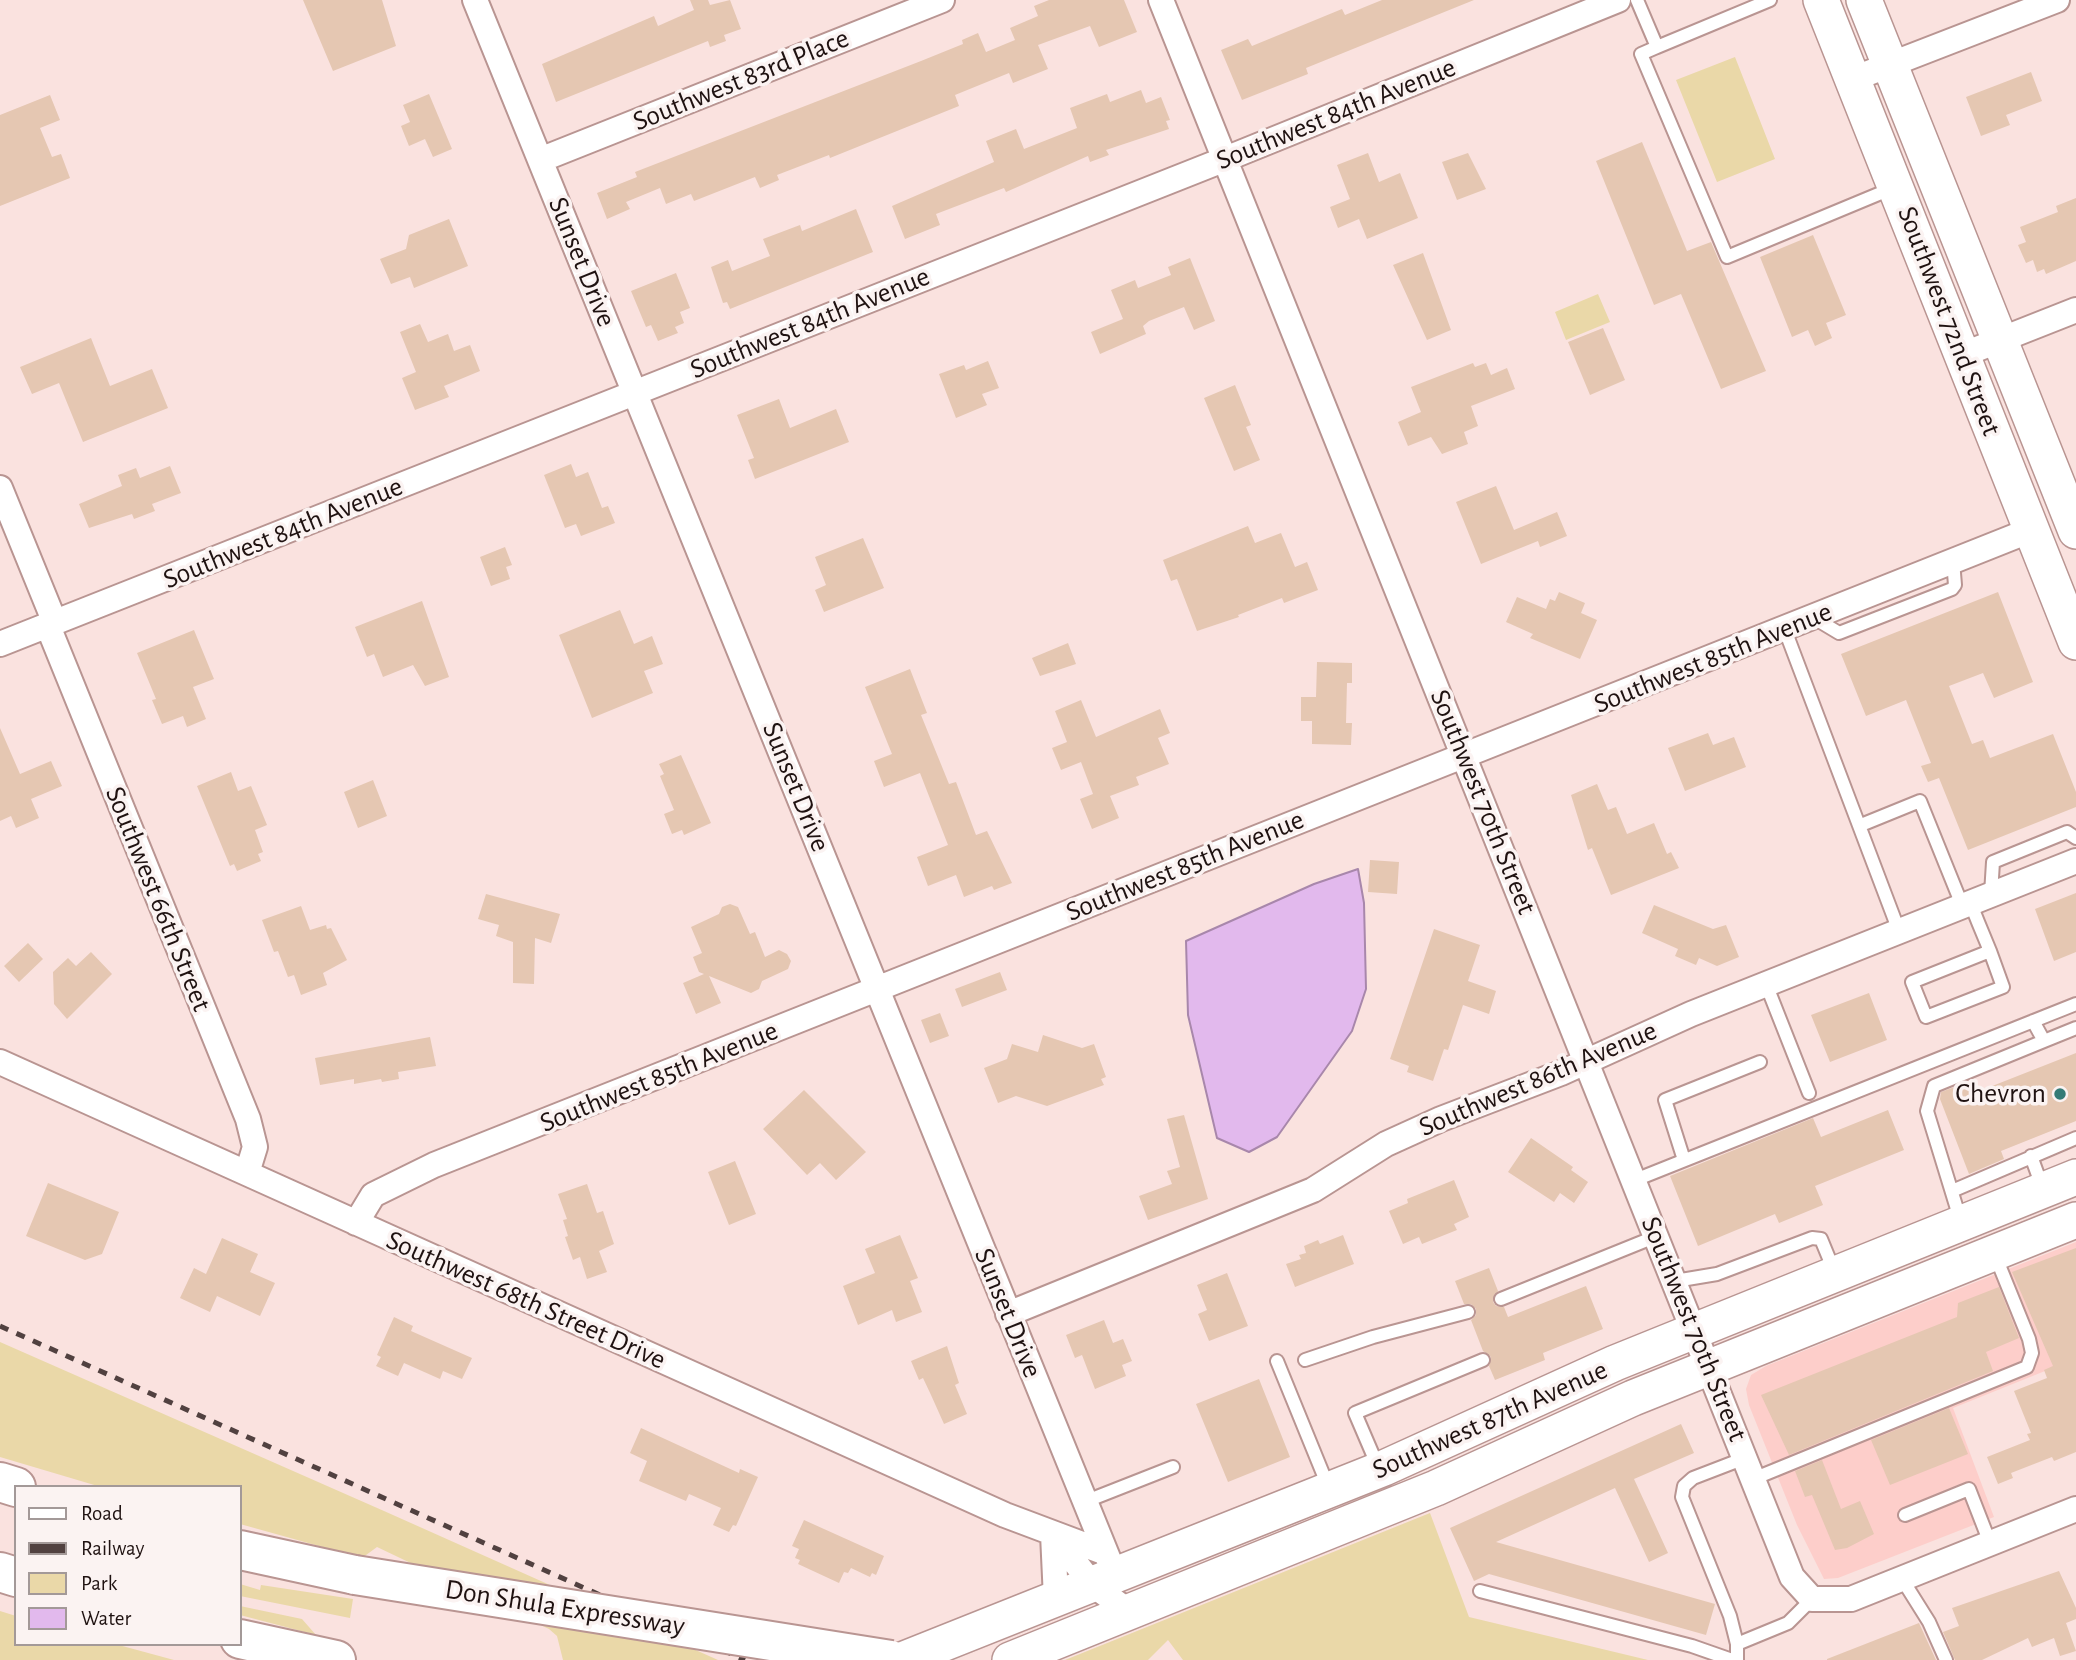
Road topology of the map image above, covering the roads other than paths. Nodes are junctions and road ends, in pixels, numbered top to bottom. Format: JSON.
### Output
{"nodes":[{"id":1,"x":475,"y":0,"type":"edge"},
{"id":2,"x":942,"y":0,"type":"edge"},
{"id":3,"x":1161,"y":0,"type":"edge"},
{"id":4,"x":1618,"y":0,"type":"edge"},
{"id":5,"x":1637,"y":0,"type":"edge"},
{"id":6,"x":1770,"y":0,"type":"edge"},
{"id":7,"x":1821,"y":0,"type":"edge"},
{"id":8,"x":1864,"y":0,"type":"edge"},
{"id":9,"x":2057,"y":0,"type":"edge"},
{"id":10,"x":1657,"y":47,"type":"junction"},
{"id":11,"x":1890,"y":65,"type":"junction"},
{"id":12,"x":1853,"y":79,"type":"junction"},
{"id":13,"x":540,"y":160,"type":"junction"},
{"id":14,"x":1223,"y":160,"type":"junction"},
{"id":15,"x":1896,"y":187,"type":"junction"},
{"id":16,"x":2076,"y":310,"type":"edge"},
{"id":17,"x":1999,"y":340,"type":"junction"},
{"id":18,"x":1962,"y":355,"type":"junction"},
{"id":19,"x":635,"y":393,"type":"junction"},
{"id":20,"x":0,"y":488,"type":"edge"},
{"id":21,"x":2031,"y":530,"type":"junction"},
{"id":22,"x":2076,"y":531,"type":"edge"},
{"id":23,"x":2076,"y":586,"type":"edge"},
{"id":24,"x":51,"y":624,"type":"junction"},
{"id":25,"x":1785,"y":629,"type":"junction"},
{"id":26,"x":2076,"y":642,"type":"edge"},
{"id":27,"x":0,"y":644,"type":"edge"},
{"id":28,"x":1464,"y":756,"type":"junction"},
{"id":29,"x":1861,"y":825,"type":"junction"},
{"id":30,"x":2076,"y":838,"type":"edge"},
{"id":31,"x":2076,"y":861,"type":"edge"},
{"id":32,"x":1975,"y":901,"type":"junction"},
{"id":33,"x":1899,"y":930,"type":"junction"},
{"id":34,"x":1990,"y":951,"type":"junction"},
{"id":35,"x":1766,"y":984,"type":"junction"},
{"id":36,"x":878,"y":989,"type":"junction"},
{"id":37,"x":2076,"y":1004,"type":"edge"},
{"id":38,"x":2034,"y":1021,"type":"junction"},
{"id":39,"x":2076,"y":1028,"type":"edge"},
{"id":40,"x":2044,"y":1041,"type":"junction"},
{"id":41,"x":1588,"y":1059,"type":"junction"},
{"id":42,"x":0,"y":1062,"type":"edge"},
{"id":43,"x":1760,"y":1062,"type":"dead end"},
{"id":44,"x":1809,"y":1093,"type":"dead end"},
{"id":45,"x":2076,"y":1138,"type":"edge"},
{"id":46,"x":2031,"y":1156,"type":"junction"},
{"id":47,"x":1684,"y":1160,"type":"junction"},
{"id":48,"x":247,"y":1173,"type":"junction"},
{"id":49,"x":2076,"y":1177,"type":"edge"},
{"id":50,"x":1635,"y":1180,"type":"junction"},
{"id":51,"x":2043,"y":1189,"type":"junction"},
{"id":52,"x":1956,"y":1207,"type":"junction"},
{"id":53,"x":2076,"y":1220,"type":"edge"},
{"id":54,"x":356,"y":1223,"type":"junction"},
{"id":55,"x":1657,"y":1236,"type":"junction"},
{"id":56,"x":1994,"y":1253,"type":"junction"},
{"id":57,"x":1835,"y":1274,"type":"junction"},
{"id":58,"x":1675,"y":1281,"type":"junction"},
{"id":59,"x":1501,"y":1299,"type":"dead end"},
{"id":60,"x":1468,"y":1312,"type":"dead end"},
{"id":61,"x":1008,"y":1314,"type":"junction"},
{"id":62,"x":1694,"y":1331,"type":"junction"},
{"id":63,"x":1305,"y":1360,"type":"dead end"},
{"id":64,"x":1483,"y":1360,"type":"dead end"},
{"id":65,"x":1277,"y":1361,"type":"dead end"},
{"id":66,"x":1709,"y":1367,"type":"junction"},
{"id":67,"x":1173,"y":1467,"type":"dead end"},
{"id":68,"x":1384,"y":1468,"type":"junction"},
{"id":69,"x":1749,"y":1468,"type":"junction"},
{"id":70,"x":1436,"y":1488,"type":"junction"},
{"id":71,"x":1329,"y":1490,"type":"junction"},
{"id":72,"x":1081,"y":1496,"type":"junction"},
{"id":73,"x":2076,"y":1509,"type":"edge"},
{"id":74,"x":1905,"y":1515,"type":"dead end"},
{"id":75,"x":1053,"y":1534,"type":"junction"},
{"id":76,"x":1990,"y":1543,"type":"junction"},
{"id":77,"x":242,"y":1550,"type":"edge"},
{"id":78,"x":1104,"y":1571,"type":"junction"},
{"id":79,"x":1902,"y":1579,"type":"junction"},
{"id":80,"x":1480,"y":1591,"type":"dead end"},
{"id":81,"x":1056,"y":1599,"type":"junction"},
{"id":82,"x":1812,"y":1600,"type":"junction"},
{"id":83,"x":1129,"y":1612,"type":"junction"},
{"id":84,"x":242,"y":1639,"type":"edge"},
{"id":85,"x":1737,"y":1643,"type":"junction"},
{"id":86,"x":336,"y":1660,"type":"edge"},
{"id":87,"x":891,"y":1660,"type":"edge"},
{"id":88,"x":902,"y":1660,"type":"edge"},
{"id":89,"x":1010,"y":1660,"type":"edge"},
{"id":90,"x":1732,"y":1660,"type":"edge"},
{"id":91,"x":1737,"y":1660,"type":"edge"},
{"id":92,"x":1946,"y":1660,"type":"edge"}],
"edges":[{"from":1,"to":13,"type":"street","name":"Sunset Drive"},
{"from":2,"to":13,"type":"street","name":"Southwest 83rd Place"},
{"from":3,"to":14,"type":"street","name":"Southwest 70th Street"},
{"from":4,"to":14,"type":"street","name":"Southwest 84th Avenue"},
{"from":5,"to":10,"type":"lane"},
{"from":6,"to":10,"type":"lane"},
{"from":7,"to":12,"type":"main road","name":"Southwest 72nd Street"},
{"from":8,"to":11,"type":"main road","name":"Southwest 72nd Street"},
{"from":9,"to":11,"type":"street"},
{"from":10,"to":15,"type":"lane"},
{"from":11,"to":12,"type":"street"},
{"from":11,"to":17,"type":"main road","name":"Southwest 72nd Street"},
{"from":12,"to":15,"type":"main road","name":"Southwest 72nd Street"},
{"from":13,"to":19,"type":"street","name":"Sunset Drive"},
{"from":14,"to":19,"type":"street","name":"Southwest 84th Avenue"},
{"from":14,"to":28,"type":"street","name":"Southwest 70th Street"},
{"from":15,"to":18,"type":"main road","name":"Southwest 72nd Street"},
{"from":16,"to":17,"type":"street"},
{"from":17,"to":18,"type":"street"},
{"from":17,"to":22,"type":"main road","name":"Southwest 72nd Street"},
{"from":18,"to":21,"type":"main road","name":"Southwest 72nd Street"},
{"from":19,"to":24,"type":"street","name":"Southwest 84th Avenue"},
{"from":19,"to":36,"type":"street","name":"Sunset Drive"},
{"from":20,"to":24,"type":"street","name":"Southwest 66th Street"},
{"from":21,"to":23,"type":"main road"},
{"from":21,"to":25,"type":"street","name":"Southwest 85th Avenue"},
{"from":21,"to":26,"type":"main road","name":"Southwest 72nd Street"},
{"from":24,"to":27,"type":"street","name":"Southwest 84th Avenue"},
{"from":24,"to":48,"type":"street","name":"Southwest 66th Street"},
{"from":25,"to":28,"type":"street","name":"Southwest 85th Avenue"},
{"from":25,"to":29,"type":"lane"},
{"from":28,"to":36,"type":"street","name":"Southwest 85th Avenue"},
{"from":28,"to":41,"type":"street","name":"Southwest 70th Street"},
{"from":29,"to":32,"type":"lane"},
{"from":29,"to":33,"type":"lane"},
{"from":30,"to":32,"type":"lane"},
{"from":31,"to":32,"type":"street","name":"Southwest 86th Avenue"},
{"from":32,"to":33,"type":"street","name":"Southwest 86th Avenue"},
{"from":32,"to":34,"type":"lane"},
{"from":33,"to":35,"type":"street","name":"Southwest 86th Avenue"},
{"from":34,"to":34,"type":"lane"},
{"from":35,"to":41,"type":"street","name":"Southwest 86th Avenue"},
{"from":35,"to":44,"type":"lane"},
{"from":36,"to":54,"type":"street","name":"Southwest 85th Avenue"},
{"from":36,"to":61,"type":"street","name":"Sunset Drive"},
{"from":37,"to":38,"type":"lane"},
{"from":38,"to":40,"type":"lane"},
{"from":38,"to":47,"type":"lane"},
{"from":39,"to":40,"type":"lane"},
{"from":40,"to":52,"type":"lane"},
{"from":41,"to":50,"type":"street","name":"Southwest 70th Street"},
{"from":41,"to":61,"type":"street","name":"Southwest 86th Avenue"},
{"from":42,"to":48,"type":"street","name":"Southwest 68th Street Drive"},
{"from":43,"to":47,"type":"lane"},
{"from":45,"to":46,"type":"lane"},
{"from":46,"to":51,"type":"lane"},
{"from":46,"to":52,"type":"lane"},
{"from":47,"to":50,"type":"lane"},
{"from":48,"to":54,"type":"street","name":"Southwest 68th Street Drive"},
{"from":49,"to":51,"type":"main road","name":"Southwest 87th Avenue"},
{"from":50,"to":55,"type":"street","name":"Southwest 70th Street"},
{"from":51,"to":52,"type":"main road","name":"Southwest 87th Avenue"},
{"from":52,"to":57,"type":"main road","name":"Southwest 87th Avenue"},
{"from":53,"to":56,"type":"main road","name":"Southwest 87th Avenue"},
{"from":54,"to":75,"type":"street","name":"Southwest 68th Street Drive"},
{"from":55,"to":58,"type":"street","name":"Southwest 70th Street"},
{"from":55,"to":59,"type":"lane"},
{"from":56,"to":66,"type":"main road","name":"Southwest 87th Avenue"},
{"from":56,"to":69,"type":"lane"},
{"from":57,"to":58,"type":"lane"},
{"from":57,"to":62,"type":"main road","name":"Southwest 87th Avenue"},
{"from":58,"to":62,"type":"street","name":"Southwest 70th Street"},
{"from":60,"to":63,"type":"lane"},
{"from":61,"to":72,"type":"street","name":"Sunset Drive"},
{"from":62,"to":66,"type":"street","name":"Southwest 70th Street"},
{"from":62,"to":68,"type":"main road","name":"Southwest 87th Avenue"},
{"from":64,"to":68,"type":"lane"},
{"from":65,"to":71,"type":"lane"},
{"from":66,"to":69,"type":"street","name":"Southwest 70th Street"},
{"from":66,"to":70,"type":"main road","name":"Southwest 87th Avenue"},
{"from":67,"to":72,"type":"lane"},
{"from":68,"to":70,"type":"main road"},
{"from":68,"to":71,"type":"main road","name":"Southwest 87th Avenue"},
{"from":69,"to":82,"type":"street","name":"Southwest 70th Street"},
{"from":69,"to":85,"type":"lane"},
{"from":70,"to":83,"type":"main road","name":"Southwest 87th Avenue"},
{"from":71,"to":78,"type":"main road","name":"Southwest 87th Avenue"},
{"from":72,"to":75,"type":"street"},
{"from":72,"to":78,"type":"street","name":"Sunset Drive"},
{"from":73,"to":76,"type":"street"},
{"from":74,"to":76,"type":"lane"},
{"from":75,"to":78,"type":"street","name":"Southwest 68th Street Drive"},
{"from":75,"to":78,"type":"street","name":"Southwest 68th Street Drive"},
{"from":75,"to":81,"type":"street"},
{"from":76,"to":79,"type":"street"},
{"from":77,"to":87,"type":"highway","name":"Don Shula Expressway","bridge":true},
{"from":78,"to":81,"type":"main road","name":"Southwest 87th Avenue"},
{"from":78,"to":83,"type":"main road"},
{"from":79,"to":82,"type":"street"},
{"from":79,"to":92,"type":"lane"},
{"from":80,"to":90,"type":"lane"},
{"from":81,"to":88,"type":"main road","name":"Southwest 87th Avenue"},
{"from":82,"to":85,"type":"lane"},
{"from":83,"to":89,"type":"main road","name":"Southwest 87th Avenue"},
{"from":84,"to":86,"type":"highway"},
{"from":85,"to":91,"type":"lane"}]}
